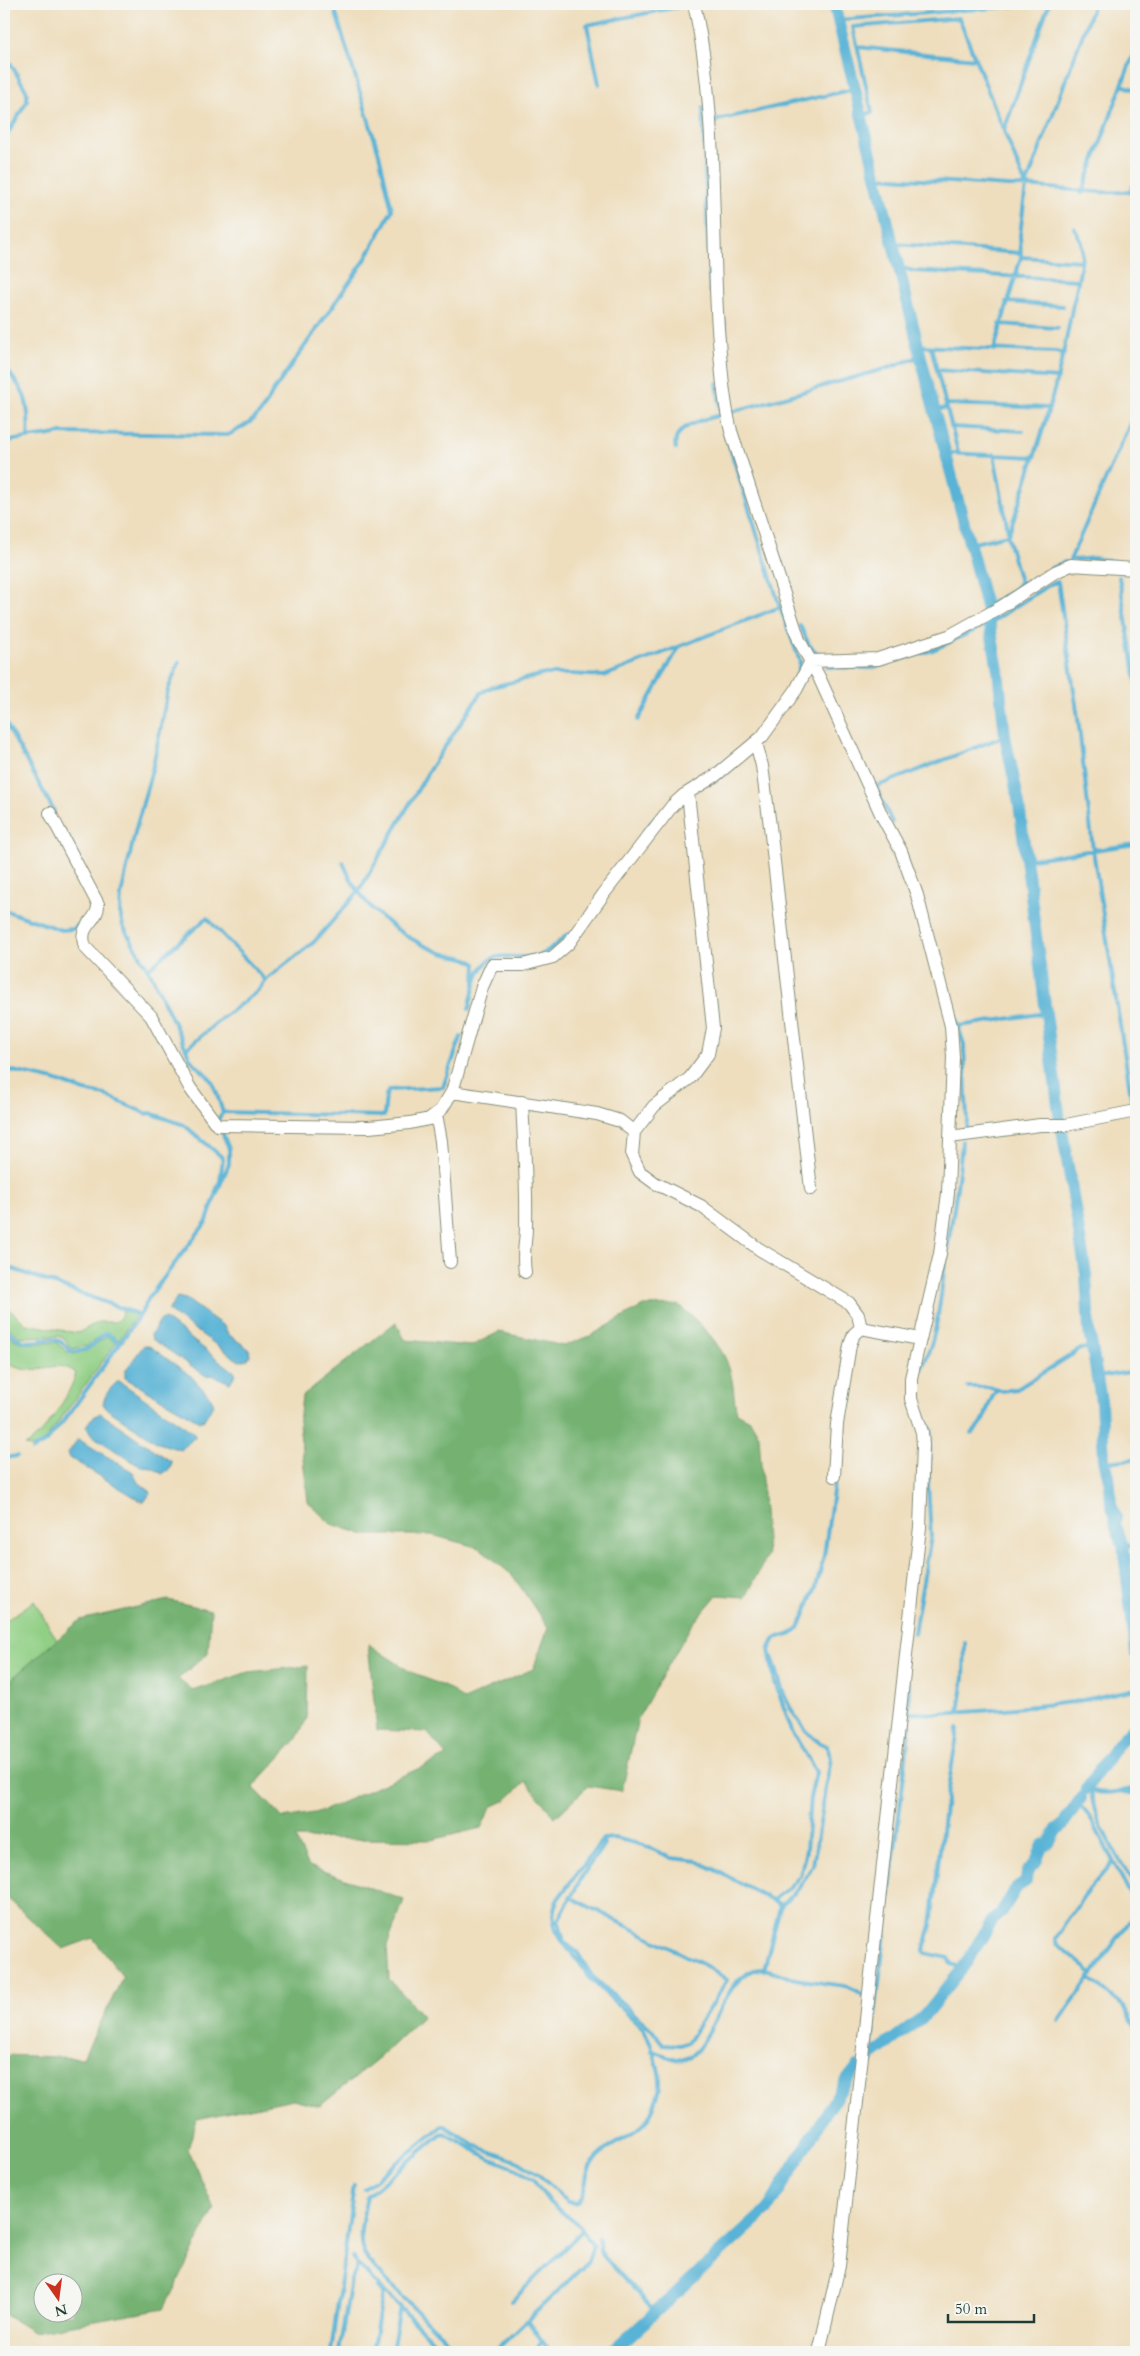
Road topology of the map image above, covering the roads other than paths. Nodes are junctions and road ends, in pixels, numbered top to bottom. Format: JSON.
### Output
{"nodes":[{"id":1,"x":694,"y":4,"type":"edge"},
{"id":2,"x":1136,"y":569,"type":"edge"},
{"id":3,"x":810,"y":661,"type":"junction"},
{"id":4,"x":756,"y":743,"type":"junction"},
{"id":5,"x":688,"y":792,"type":"junction"},
{"id":6,"x":50,"y":813,"type":"dead end"},
{"id":7,"x":452,"y":1092,"type":"junction"},
{"id":8,"x":522,"y":1102,"type":"junction"},
{"id":9,"x":1136,"y":1111,"type":"edge"},
{"id":10,"x":436,"y":1114,"type":"junction"},
{"id":11,"x":634,"y":1132,"type":"junction"},
{"id":12,"x":950,"y":1137,"type":"junction"},
{"id":13,"x":811,"y":1188,"type":"dead end"},
{"id":14,"x":450,"y":1262,"type":"dead end"},
{"id":15,"x":525,"y":1272,"type":"dead end"},
{"id":16,"x":861,"y":1328,"type":"junction"},
{"id":17,"x":920,"y":1339,"type":"junction"},
{"id":18,"x":834,"y":1476,"type":"dead end"},
{"id":19,"x":819,"y":2352,"type":"edge"}],
"edges":[{"from":1,"to":3,"type":"street"},
{"from":2,"to":3,"type":"street"},
{"from":3,"to":4,"type":"street"},
{"from":3,"to":12,"type":"street"},
{"from":4,"to":5,"type":"street"},
{"from":4,"to":13,"type":"street"},
{"from":5,"to":7,"type":"street"},
{"from":5,"to":11,"type":"street"},
{"from":6,"to":10,"type":"street"},
{"from":7,"to":8,"type":"street"},
{"from":7,"to":10,"type":"street"},
{"from":8,"to":11,"type":"street"},
{"from":8,"to":15,"type":"street"},
{"from":9,"to":12,"type":"street"},
{"from":10,"to":14,"type":"street"},
{"from":11,"to":16,"type":"street"},
{"from":12,"to":17,"type":"street"},
{"from":16,"to":17,"type":"street"},
{"from":16,"to":18,"type":"street"},
{"from":17,"to":19,"type":"street"}]}
